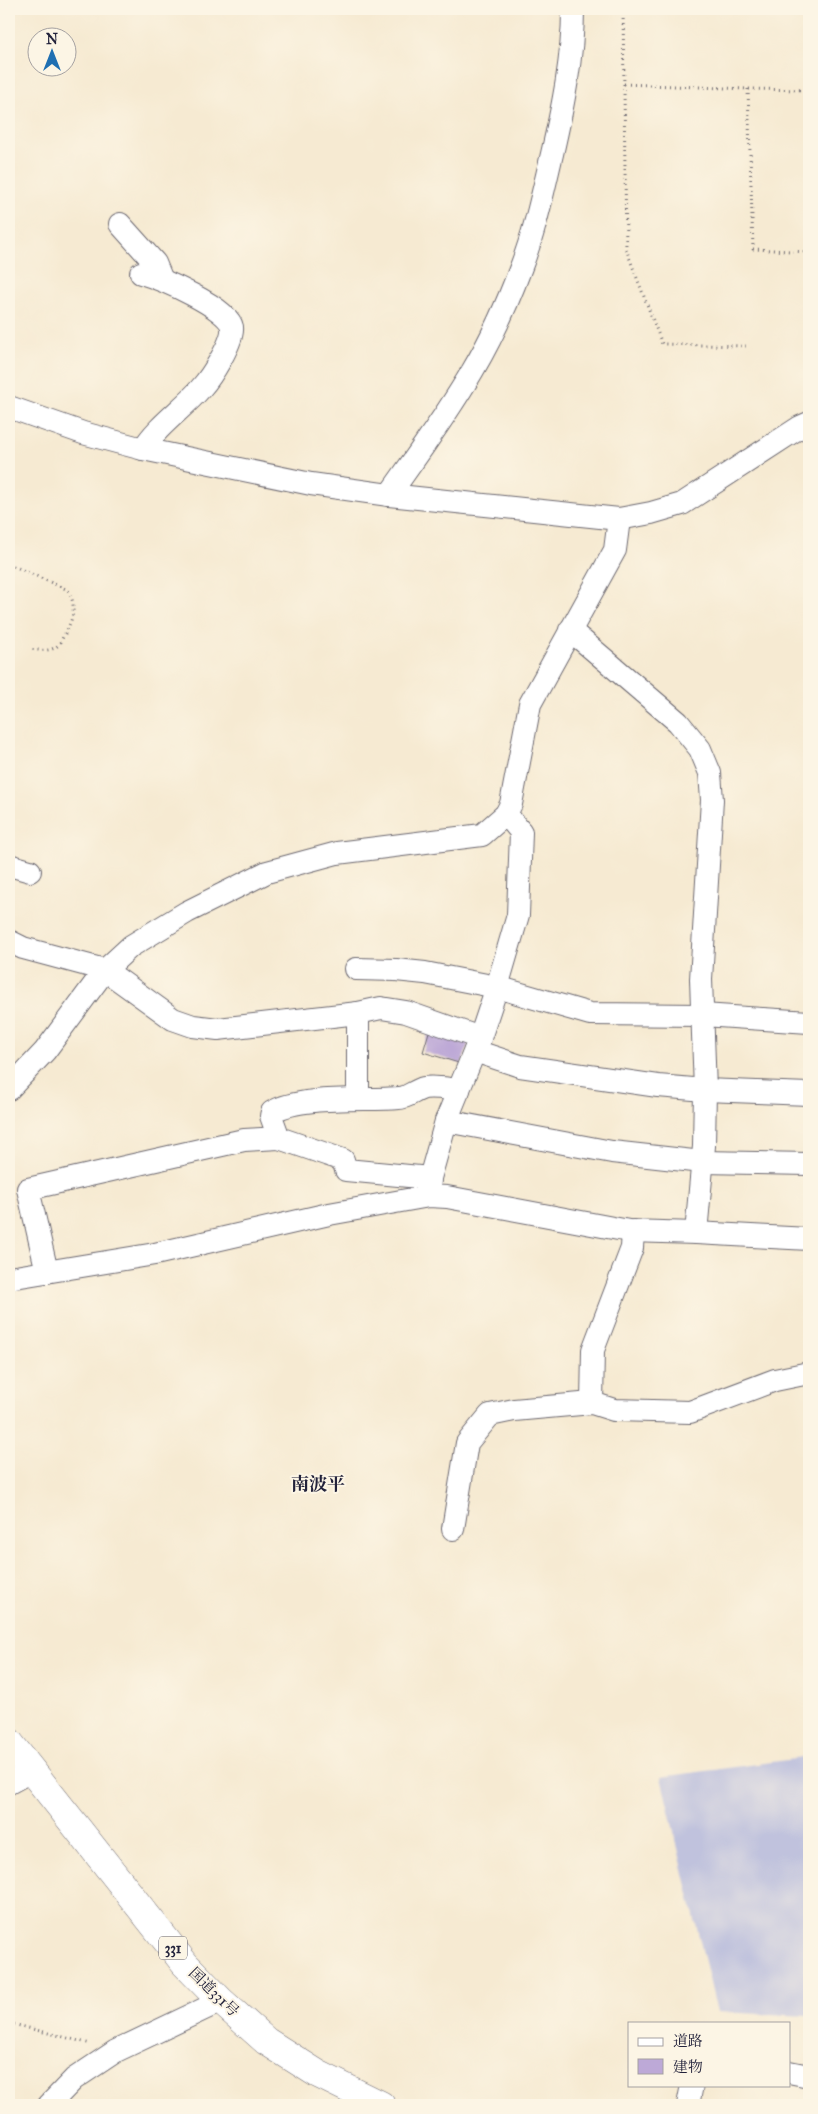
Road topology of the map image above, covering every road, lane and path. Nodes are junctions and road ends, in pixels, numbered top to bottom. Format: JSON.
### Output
{"nodes":[{"id":1,"x":573,"y":9,"type":"edge"},
{"id":2,"x":623,"y":9,"type":"edge"},
{"id":3,"x":624,"y":84,"type":"junction"},
{"id":4,"x":748,"y":89,"type":"junction"},
{"id":5,"x":809,"y":90,"type":"edge"},
{"id":6,"x":120,"y":224,"type":"dead end"},
{"id":7,"x":809,"y":252,"type":"edge"},
{"id":8,"x":746,"y":346,"type":"dead end"},
{"id":9,"x":9,"y":407,"type":"edge"},
{"id":10,"x":809,"y":423,"type":"edge"},
{"id":11,"x":143,"y":449,"type":"junction"},
{"id":12,"x":389,"y":495,"type":"junction"},
{"id":13,"x":619,"y":519,"type":"junction"},
{"id":14,"x":9,"y":564,"type":"edge"},
{"id":15,"x":570,"y":630,"type":"junction"},
{"id":16,"x":29,"y":649,"type":"dead end"},
{"id":17,"x":506,"y":814,"type":"junction"},
{"id":18,"x":9,"y":941,"type":"edge"},
{"id":19,"x":356,"y":969,"type":"dead end"},
{"id":20,"x":105,"y":970,"type":"junction"},
{"id":21,"x":497,"y":987,"type":"junction"},
{"id":22,"x":358,"y":1013,"type":"junction"},
{"id":23,"x":703,"y":1015,"type":"junction"},
{"id":24,"x":809,"y":1022,"type":"edge"},
{"id":25,"x":477,"y":1045,"type":"junction"},
{"id":26,"x":9,"y":1090,"type":"edge"},
{"id":27,"x":459,"y":1090,"type":"junction"},
{"id":28,"x":705,"y":1090,"type":"junction"},
{"id":29,"x":809,"y":1094,"type":"edge"},
{"id":30,"x":358,"y":1099,"type":"junction"},
{"id":31,"x":446,"y":1121,"type":"junction"},
{"id":32,"x":279,"y":1138,"type":"junction"},
{"id":33,"x":702,"y":1162,"type":"junction"},
{"id":34,"x":809,"y":1164,"type":"edge"},
{"id":35,"x":429,"y":1187,"type":"junction"},
{"id":36,"x":633,"y":1231,"type":"junction"},
{"id":37,"x":696,"y":1233,"type":"junction"},
{"id":38,"x":809,"y":1239,"type":"edge"},
{"id":39,"x":47,"y":1272,"type":"junction"},
{"id":40,"x":9,"y":1278,"type":"edge"},
{"id":41,"x":809,"y":1373,"type":"edge"},
{"id":42,"x":592,"y":1403,"type":"junction"},
{"id":43,"x":453,"y":1529,"type":"dead end"},
{"id":44,"x":9,"y":1742,"type":"edge"},
{"id":45,"x":20,"y":1777,"type":"edge"},
{"id":46,"x":221,"y":2001,"type":"junction"},
{"id":47,"x":9,"y":2023,"type":"edge"},
{"id":48,"x":116,"y":2050,"type":"junction"},
{"id":49,"x":790,"y":2072,"type":"edge"},
{"id":50,"x":809,"y":2076,"type":"edge"},
{"id":51,"x":692,"y":2086,"type":"edge"},
{"id":52,"x":375,"y":2104,"type":"edge"},
{"id":53,"x":49,"y":2105,"type":"edge"},
{"id":54,"x":688,"y":2105,"type":"edge"}],
"edges":[{"from":1,"to":12,"type":"street"},
{"from":2,"to":3,"type":"path"},
{"from":3,"to":4,"type":"path"},
{"from":3,"to":8,"type":"path"},
{"from":4,"to":5,"type":"path"},
{"from":4,"to":7,"type":"path"},
{"from":6,"to":11,"type":"street"},
{"from":9,"to":11,"type":"street"},
{"from":10,"to":13,"type":"street"},
{"from":11,"to":12,"type":"street"},
{"from":12,"to":13,"type":"street"},
{"from":13,"to":15,"type":"street"},
{"from":14,"to":16,"type":"path"},
{"from":15,"to":17,"type":"street"},
{"from":15,"to":23,"type":"street"},
{"from":17,"to":20,"type":"street"},
{"from":17,"to":21,"type":"street"},
{"from":18,"to":20,"type":"street"},
{"from":19,"to":21,"type":"street"},
{"from":20,"to":22,"type":"street"},
{"from":20,"to":26,"type":"street"},
{"from":21,"to":23,"type":"street"},
{"from":21,"to":25,"type":"street"},
{"from":22,"to":25,"type":"street"},
{"from":22,"to":30,"type":"street"},
{"from":23,"to":24,"type":"street"},
{"from":23,"to":28,"type":"street"},
{"from":25,"to":27,"type":"street"},
{"from":25,"to":28,"type":"street"},
{"from":27,"to":30,"type":"street"},
{"from":27,"to":31,"type":"street"},
{"from":28,"to":29,"type":"street"},
{"from":28,"to":33,"type":"street"},
{"from":30,"to":32,"type":"street"},
{"from":31,"to":33,"type":"street"},
{"from":31,"to":35,"type":"street"},
{"from":32,"to":35,"type":"street"},
{"from":32,"to":39,"type":"street"},
{"from":33,"to":34,"type":"street"},
{"from":33,"to":37,"type":"street"},
{"from":35,"to":36,"type":"street"},
{"from":35,"to":39,"type":"street"},
{"from":36,"to":37,"type":"street"},
{"from":36,"to":42,"type":"street"},
{"from":37,"to":38,"type":"street"},
{"from":39,"to":40,"type":"street"},
{"from":41,"to":42,"type":"street"},
{"from":42,"to":43,"type":"street"},
{"from":44,"to":45,"type":"highway","name":"国道331号","number":"331"},
{"from":45,"to":46,"type":"highway","name":"国道331号","number":"331"},
{"from":46,"to":48,"type":"street"},
{"from":46,"to":52,"type":"highway","name":"国道331号","number":"331"},
{"from":47,"to":48,"type":"path"},
{"from":48,"to":53,"type":"street"},
{"from":49,"to":50,"type":"street"},
{"from":51,"to":54,"type":"street"}]}
